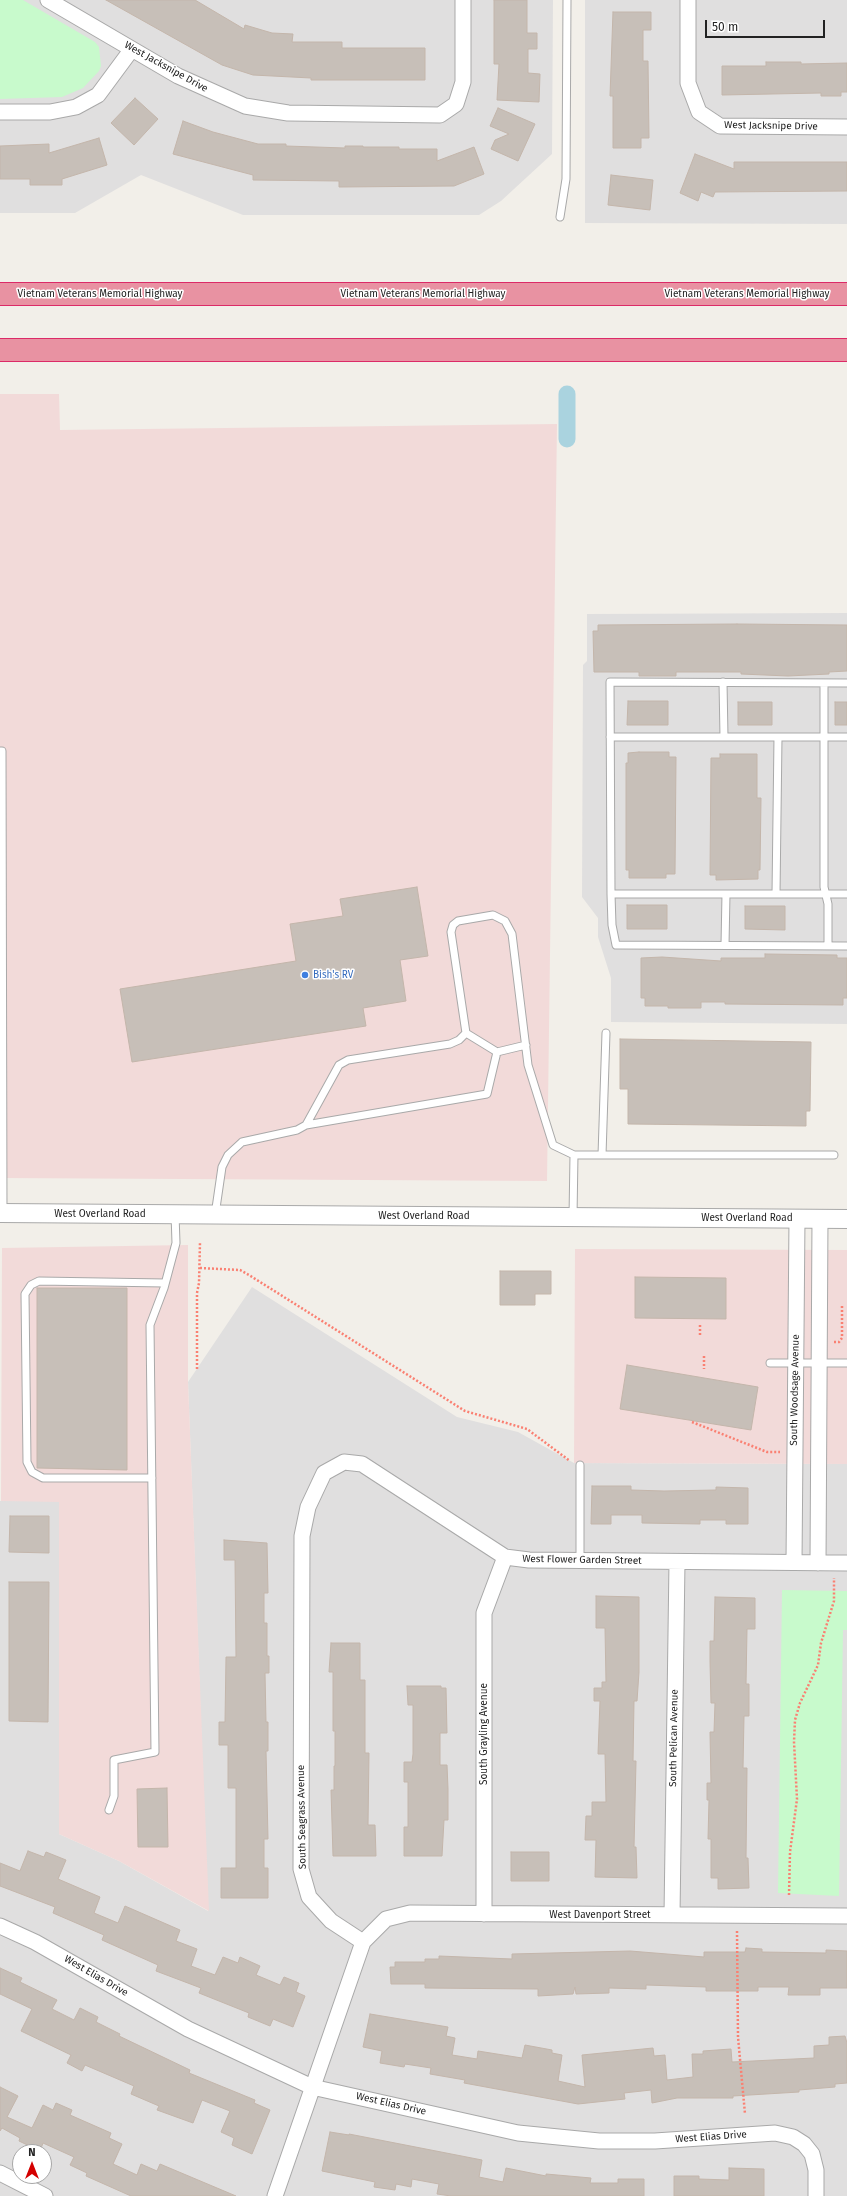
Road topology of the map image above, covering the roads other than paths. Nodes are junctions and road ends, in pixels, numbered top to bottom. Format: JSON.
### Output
{"nodes":[{"id":1,"x":48,"y":0,"type":"edge"},
{"id":2,"x":463,"y":0,"type":"edge"},
{"id":3,"x":567,"y":0,"type":"edge"},
{"id":4,"x":688,"y":0,"type":"edge"},
{"id":5,"x":132,"y":49,"type":"junction"},
{"id":6,"x":0,"y":112,"type":"edge"},
{"id":7,"x":847,"y":127,"type":"edge"},
{"id":8,"x":560,"y":217,"type":"dead end"},
{"id":9,"x":0,"y":294,"type":"edge"},
{"id":10,"x":847,"y":294,"type":"edge"},
{"id":11,"x":0,"y":350,"type":"edge"},
{"id":12,"x":847,"y":350,"type":"edge"},
{"id":13,"x":723,"y":682,"type":"junction"},
{"id":14,"x":824,"y":683,"type":"junction"},
{"id":15,"x":847,"y":683,"type":"edge"},
{"id":16,"x":610,"y":737,"type":"junction"},
{"id":17,"x":724,"y":737,"type":"junction"},
{"id":18,"x":778,"y":737,"type":"junction"},
{"id":19,"x":824,"y":737,"type":"junction"},
{"id":20,"x":847,"y":737,"type":"edge"},
{"id":21,"x":0,"y":750,"type":"edge"},
{"id":22,"x":611,"y":894,"type":"junction"},
{"id":23,"x":726,"y":894,"type":"junction"},
{"id":24,"x":776,"y":894,"type":"junction"},
{"id":25,"x":825,"y":894,"type":"junction"},
{"id":26,"x":847,"y":894,"type":"edge"},
{"id":27,"x":725,"y":945,"type":"junction"},
{"id":28,"x":828,"y":946,"type":"junction"},
{"id":29,"x":847,"y":946,"type":"edge"},
{"id":30,"x":0,"y":966,"type":"edge"},
{"id":31,"x":466,"y":1033,"type":"junction"},
{"id":32,"x":606,"y":1033,"type":"dead end"},
{"id":33,"x":526,"y":1045,"type":"junction"},
{"id":34,"x":497,"y":1052,"type":"junction"},
{"id":35,"x":306,"y":1125,"type":"junction"},
{"id":36,"x":574,"y":1155,"type":"junction"},
{"id":37,"x":602,"y":1155,"type":"junction"},
{"id":38,"x":834,"y":1155,"type":"dead end"},
{"id":39,"x":1,"y":1214,"type":"edge"},
{"id":40,"x":175,"y":1214,"type":"junction"},
{"id":41,"x":215,"y":1215,"type":"junction"},
{"id":42,"x":573,"y":1217,"type":"junction"},
{"id":43,"x":797,"y":1218,"type":"junction"},
{"id":44,"x":820,"y":1219,"type":"junction"},
{"id":45,"x":847,"y":1219,"type":"edge"},
{"id":46,"x":165,"y":1283,"type":"junction"},
{"id":47,"x":770,"y":1363,"type":"dead end"},
{"id":48,"x":796,"y":1363,"type":"junction"},
{"id":49,"x":819,"y":1363,"type":"junction"},
{"id":50,"x":847,"y":1363,"type":"edge"},
{"id":51,"x":580,"y":1465,"type":"road end"},
{"id":52,"x":324,"y":1473,"type":"joint"},
{"id":53,"x":152,"y":1478,"type":"junction"},
{"id":54,"x":505,"y":1557,"type":"junction"},
{"id":55,"x":580,"y":1561,"type":"junction"},
{"id":56,"x":677,"y":1562,"type":"junction"},
{"id":57,"x":794,"y":1562,"type":"junction"},
{"id":58,"x":818,"y":1562,"type":"junction"},
{"id":59,"x":847,"y":1563,"type":"edge"},
{"id":60,"x":109,"y":1810,"type":"dead end"},
{"id":61,"x":484,"y":1914,"type":"junction"},
{"id":62,"x":672,"y":1915,"type":"junction"},
{"id":63,"x":847,"y":1916,"type":"edge"},
{"id":64,"x":0,"y":1926,"type":"edge"},
{"id":65,"x":363,"y":1942,"type":"junction"},
{"id":66,"x":312,"y":2087,"type":"junction"},
{"id":67,"x":0,"y":2173,"type":"edge"},
{"id":68,"x":19,"y":2190,"type":"edge"},
{"id":69,"x":43,"y":2196,"type":"edge"},
{"id":70,"x":275,"y":2196,"type":"edge"},
{"id":71,"x":816,"y":2196,"type":"edge"}],
"edges":[{"from":1,"to":5,"type":"street","name":"West Jacksnipe Drive"},
{"from":2,"to":5,"type":"street","name":"West Jacksnipe Drive"},
{"from":3,"to":8,"type":"lane"},
{"from":4,"to":7,"type":"street","name":"West Jacksnipe Drive"},
{"from":5,"to":6,"type":"street"},
{"from":9,"to":10,"type":"highway","name":"Vietnam Veterans Memorial Highway"},
{"from":11,"to":12,"type":"highway"},
{"from":13,"to":14,"type":"lane"},
{"from":13,"to":16,"type":"lane"},
{"from":13,"to":17,"type":"lane"},
{"from":14,"to":15,"type":"lane"},
{"from":14,"to":19,"type":"lane"},
{"from":16,"to":17,"type":"lane"},
{"from":16,"to":22,"type":"lane"},
{"from":17,"to":18,"type":"lane"},
{"from":18,"to":19,"type":"lane"},
{"from":18,"to":24,"type":"lane"},
{"from":19,"to":20,"type":"lane"},
{"from":19,"to":25,"type":"lane"},
{"from":21,"to":30,"type":"lane"},
{"from":22,"to":23,"type":"lane"},
{"from":22,"to":27,"type":"lane"},
{"from":23,"to":24,"type":"lane"},
{"from":23,"to":27,"type":"lane"},
{"from":24,"to":25,"type":"lane"},
{"from":25,"to":26,"type":"lane"},
{"from":25,"to":28,"type":"lane"},
{"from":27,"to":28,"type":"lane"},
{"from":28,"to":29,"type":"lane"},
{"from":30,"to":39,"type":"lane"},
{"from":31,"to":33,"type":"lane"},
{"from":31,"to":34,"type":"lane"},
{"from":31,"to":35,"type":"lane"},
{"from":32,"to":37,"type":"lane"},
{"from":33,"to":34,"type":"lane"},
{"from":33,"to":36,"type":"lane"},
{"from":34,"to":35,"type":"lane"},
{"from":35,"to":41,"type":"lane"},
{"from":36,"to":37,"type":"lane"},
{"from":36,"to":42,"type":"lane"},
{"from":37,"to":38,"type":"lane"},
{"from":39,"to":40,"type":"street","name":"West Overland Road"},
{"from":40,"to":41,"type":"street","name":"West Overland Road"},
{"from":40,"to":46,"type":"lane"},
{"from":41,"to":42,"type":"street","name":"West Overland Road"},
{"from":42,"to":43,"type":"street","name":"West Overland Road"},
{"from":43,"to":44,"type":"street","name":"West Overland Road"},
{"from":43,"to":48,"type":"street","name":"South Woodsage Avenue"},
{"from":44,"to":45,"type":"street","name":"West Overland Road"},
{"from":44,"to":49,"type":"street"},
{"from":46,"to":53,"type":"lane"},
{"from":46,"to":53,"type":"lane"},
{"from":47,"to":48,"type":"lane"},
{"from":48,"to":49,"type":"lane"},
{"from":48,"to":57,"type":"street","name":"South Woodsage Avenue"},
{"from":49,"to":50,"type":"lane"},
{"from":49,"to":58,"type":"street"},
{"from":51,"to":55,"type":"lane"},
{"from":52,"to":54,"type":"street","name":"West Flower Garden Street"},
{"from":52,"to":65,"type":"street","name":"South Seagrass Avenue"},
{"from":53,"to":60,"type":"lane"},
{"from":54,"to":55,"type":"street","name":"West Flower Garden Street"},
{"from":54,"to":61,"type":"street","name":"South Grayling Avenue"},
{"from":55,"to":56,"type":"street","name":"West Flower Garden Street"},
{"from":56,"to":57,"type":"street","name":"West Flower Garden Street"},
{"from":56,"to":62,"type":"street","name":"South Pelican Avenue"},
{"from":57,"to":58,"type":"street","name":"West Flower Garden Street"},
{"from":58,"to":59,"type":"street","name":"West Flower Garden Street"},
{"from":61,"to":62,"type":"street","name":"West Davenport Street"},
{"from":61,"to":65,"type":"street","name":"West Davenport Street"},
{"from":62,"to":63,"type":"street","name":"West Davenport Street"},
{"from":64,"to":66,"type":"street","name":"West Elias Drive"},
{"from":65,"to":66,"type":"street"},
{"from":66,"to":70,"type":"street"},
{"from":66,"to":71,"type":"street","name":"West Elias Drive"},
{"from":67,"to":68,"type":"street"},
{"from":68,"to":69,"type":"street"}]}
